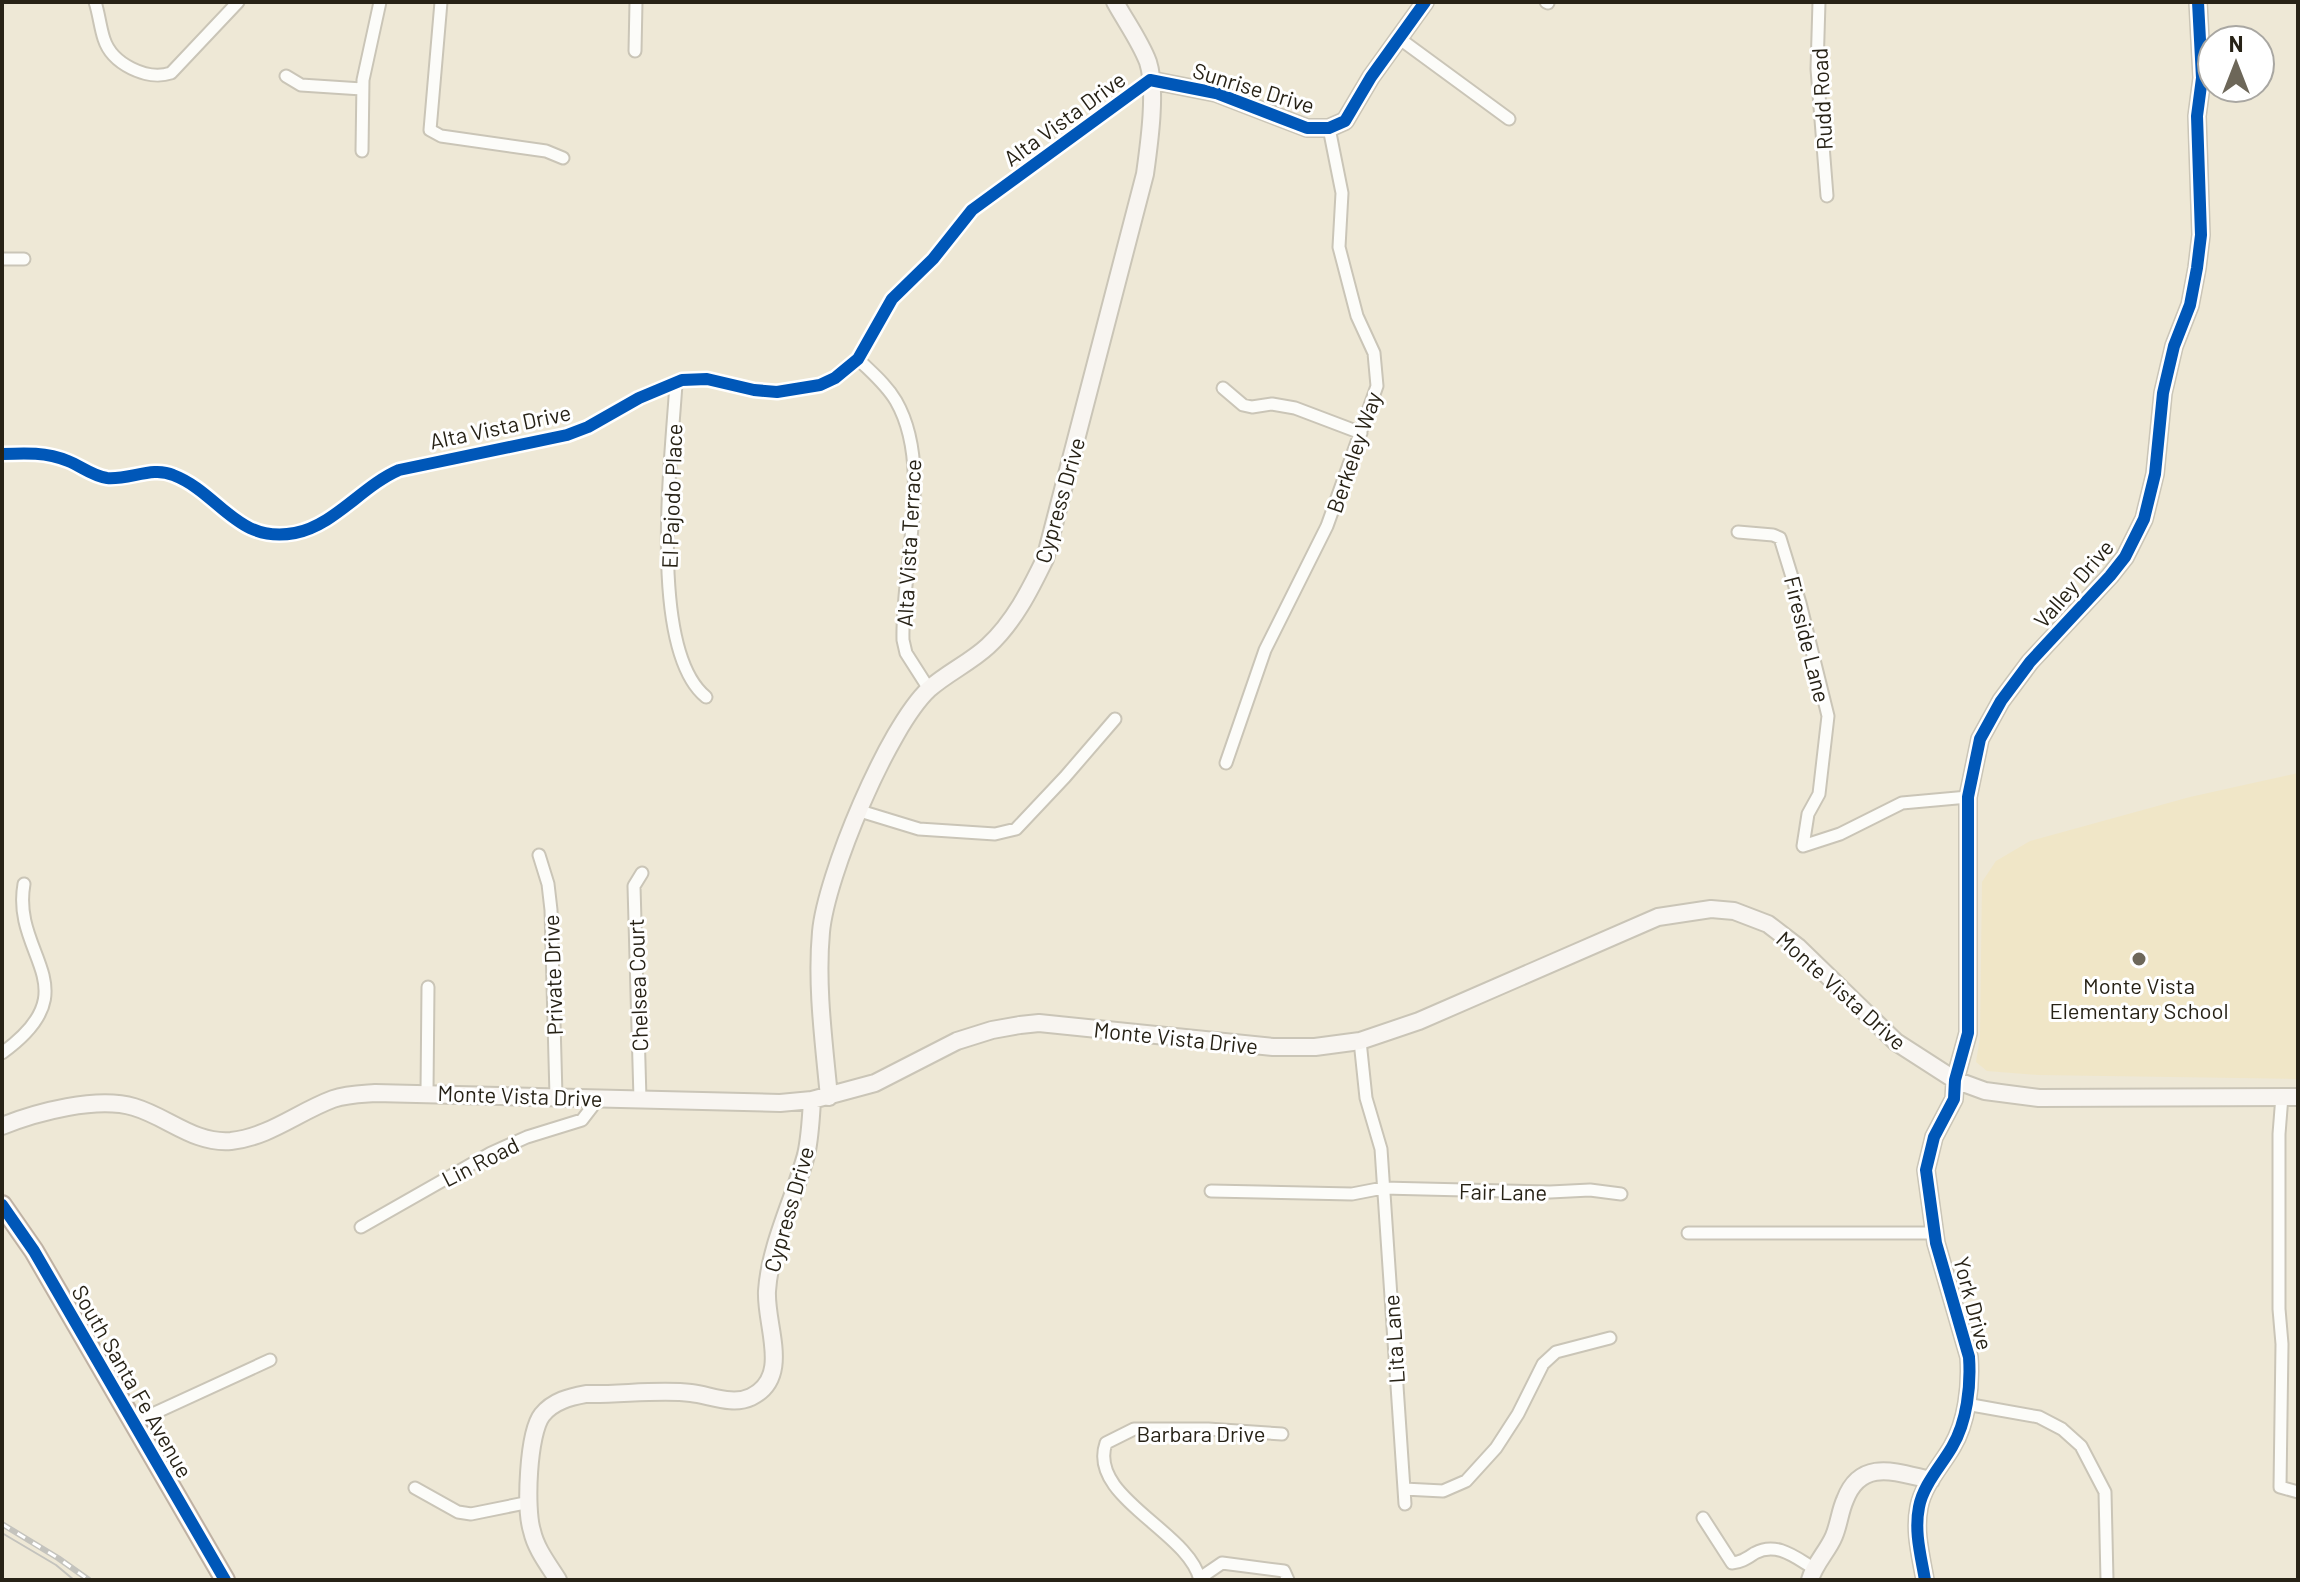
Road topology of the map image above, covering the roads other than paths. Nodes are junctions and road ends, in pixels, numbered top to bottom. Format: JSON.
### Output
{"nodes":[{"id":1,"x":95,"y":2,"type":"edge"},
{"id":2,"x":238,"y":2,"type":"edge"},
{"id":3,"x":380,"y":2,"type":"edge"},
{"id":4,"x":441,"y":2,"type":"edge"},
{"id":5,"x":636,"y":2,"type":"edge"},
{"id":6,"x":1115,"y":2,"type":"edge"},
{"id":7,"x":1425,"y":2,"type":"edge"},
{"id":8,"x":1819,"y":2,"type":"edge"},
{"id":9,"x":2198,"y":2,"type":"edge"},
{"id":10,"x":1400,"y":39,"type":"junction"},
{"id":11,"x":635,"y":51,"type":"dead end"},
{"id":12,"x":286,"y":76,"type":"dead end"},
{"id":13,"x":1150,"y":80,"type":"junction"},
{"id":14,"x":362,"y":89,"type":"junction"},
{"id":15,"x":1509,"y":119,"type":"dead end"},
{"id":16,"x":1329,"y":128,"type":"junction"},
{"id":17,"x":362,"y":151,"type":"dead end"},
{"id":18,"x":563,"y":158,"type":"dead end"},
{"id":19,"x":1827,"y":196,"type":"dead end"},
{"id":20,"x":2,"y":259,"type":"edge"},
{"id":21,"x":24,"y":259,"type":"dead end"},
{"id":22,"x":858,"y":359,"type":"junction"},
{"id":23,"x":676,"y":383,"type":"junction"},
{"id":24,"x":1223,"y":388,"type":"dead end"},
{"id":25,"x":1361,"y":433,"type":"junction"},
{"id":26,"x":2,"y":454,"type":"edge"},
{"id":27,"x":1738,"y":532,"type":"dead end"},
{"id":28,"x":929,"y":689,"type":"junction"},
{"id":29,"x":706,"y":697,"type":"dead end"},
{"id":30,"x":1115,"y":719,"type":"dead end"},
{"id":31,"x":1226,"y":763,"type":"dead end"},
{"id":32,"x":1968,"y":797,"type":"junction"},
{"id":33,"x":860,"y":811,"type":"junction"},
{"id":34,"x":539,"y":855,"type":"dead end"},
{"id":35,"x":642,"y":873,"type":"dead end"},
{"id":36,"x":24,"y":884,"type":"dead end"},
{"id":37,"x":428,"y":987,"type":"dead end"},
{"id":38,"x":1360,"y":1041,"type":"junction"},
{"id":39,"x":2,"y":1053,"type":"edge"},
{"id":40,"x":1955,"y":1080,"type":"junction"},
{"id":41,"x":427,"y":1092,"type":"junction"},
{"id":42,"x":556,"y":1096,"type":"junction"},
{"id":43,"x":829,"y":1097,"type":"junction"},
{"id":44,"x":2290,"y":1097,"type":"edge"},
{"id":45,"x":593,"y":1098,"type":"junction"},
{"id":46,"x":640,"y":1099,"type":"junction"},
{"id":47,"x":812,"y":1100,"type":"junction"},
{"id":48,"x":2,"y":1126,"type":"edge"},
{"id":49,"x":1383,"y":1188,"type":"junction"},
{"id":50,"x":1211,"y":1191,"type":"dead end"},
{"id":51,"x":1621,"y":1194,"type":"dead end"},
{"id":52,"x":2,"y":1205,"type":"edge"},
{"id":53,"x":361,"y":1227,"type":"dead end"},
{"id":54,"x":1688,"y":1233,"type":"dead end"},
{"id":55,"x":1935,"y":1233,"type":"junction"},
{"id":56,"x":1610,"y":1338,"type":"dead end"},
{"id":57,"x":270,"y":1360,"type":"dead end"},
{"id":58,"x":1966,"y":1404,"type":"junction"},
{"id":59,"x":133,"y":1423,"type":"junction"},
{"id":60,"x":1282,"y":1434,"type":"dead end"},
{"id":61,"x":1931,"y":1480,"type":"junction"},
{"id":62,"x":415,"y":1488,"type":"dead end"},
{"id":63,"x":1404,"y":1489,"type":"junction"},
{"id":64,"x":2298,"y":1492,"type":"edge"},
{"id":65,"x":530,"y":1502,"type":"junction"},
{"id":66,"x":1405,"y":1504,"type":"dead end"},
{"id":67,"x":1703,"y":1518,"type":"dead end"},
{"id":68,"x":1812,"y":1574,"type":"edge"},
{"id":69,"x":1200,"y":1579,"type":"edge"},
{"id":70,"x":225,"y":1580,"type":"edge"},
{"id":71,"x":558,"y":1580,"type":"edge"},
{"id":72,"x":1288,"y":1580,"type":"edge"},
{"id":73,"x":1925,"y":1580,"type":"edge"},
{"id":74,"x":2107,"y":1580,"type":"edge"}],
"edges":[{"from":1,"to":2,"type":"street"},
{"from":3,"to":14,"type":"street"},
{"from":4,"to":18,"type":"street"},
{"from":5,"to":11,"type":"street"},
{"from":6,"to":13,"type":"main road","name":"Alta Vista Drive"},
{"from":7,"to":10,"type":"main road","name":"Sunrise Drive"},
{"from":8,"to":19,"type":"street","name":"Rudd Road"},
{"from":9,"to":32,"type":"main road","name":"Valley Drive"},
{"from":10,"to":15,"type":"street"},
{"from":10,"to":16,"type":"main road","name":"Sunrise Drive"},
{"from":12,"to":14,"type":"street"},
{"from":13,"to":16,"type":"main road","name":"Sunrise Drive"},
{"from":13,"to":22,"type":"street","name":"Alta Vista Drive"},
{"from":13,"to":28,"type":"main road","name":"Cypress Drive"},
{"from":14,"to":17,"type":"street"},
{"from":16,"to":25,"type":"street","name":"Berkeley Way"},
{"from":20,"to":21,"type":"street"},
{"from":22,"to":23,"type":"street","name":"Alta Vista Drive"},
{"from":22,"to":28,"type":"street","name":"Alta Vista Terrace"},
{"from":23,"to":26,"type":"street","name":"Alta Vista Drive"},
{"from":23,"to":29,"type":"street","name":"El Pajodo Place"},
{"from":24,"to":25,"type":"street"},
{"from":25,"to":31,"type":"street","name":"Berkeley Way"},
{"from":27,"to":32,"type":"street","name":"Fireside Lane"},
{"from":28,"to":33,"type":"main road","name":"Cypress Drive"},
{"from":30,"to":33,"type":"street"},
{"from":32,"to":40,"type":"main road","name":"Valley Drive"},
{"from":33,"to":43,"type":"main road","name":"Cypress Drive"},
{"from":34,"to":42,"type":"street","name":"Private Drive"},
{"from":35,"to":46,"type":"street","name":"Chelsea Court"},
{"from":36,"to":39,"type":"street"},
{"from":37,"to":41,"type":"street"},
{"from":38,"to":40,"type":"main road","name":"Monte Vista Drive"},
{"from":38,"to":43,"type":"main road","name":"Monte Vista Drive"},
{"from":38,"to":49,"type":"street","name":"Lita Lane"},
{"from":40,"to":44,"type":"main road","name":"Monte Vista Drive"},
{"from":40,"to":55,"type":"main road","name":"York Drive"},
{"from":41,"to":42,"type":"main road","name":"Monte Vista Drive"},
{"from":41,"to":48,"type":"main road","name":"Monte Vista Drive"},
{"from":42,"to":45,"type":"main road","name":"Monte Vista Drive"},
{"from":43,"to":47,"type":"main road","name":"Monte Vista Drive"},
{"from":44,"to":64,"type":"street"},
{"from":45,"to":46,"type":"main road","name":"Monte Vista Drive"},
{"from":45,"to":53,"type":"street","name":"Lin Road"},
{"from":46,"to":47,"type":"main road","name":"Monte Vista Drive"},
{"from":47,"to":65,"type":"main road","name":"Cypress Drive"},
{"from":49,"to":50,"type":"street"},
{"from":49,"to":51,"type":"street","name":"Fair Lane"},
{"from":49,"to":63,"type":"street","name":"Lita Lane"},
{"from":52,"to":59,"type":"main road","name":"South Santa Fe Avenue"},
{"from":54,"to":55,"type":"street"},
{"from":55,"to":58,"type":"main road","name":"York Drive"},
{"from":56,"to":63,"type":"street"},
{"from":57,"to":59,"type":"street"},
{"from":58,"to":61,"type":"main road","name":"York Drive"},
{"from":58,"to":74,"type":"street"},
{"from":59,"to":70,"type":"main road","name":"South Santa Fe Avenue"},
{"from":60,"to":69,"type":"street","name":"Barbara Drive"},
{"from":61,"to":68,"type":"main road"},
{"from":61,"to":73,"type":"main road","name":"York Drive"},
{"from":62,"to":65,"type":"street"},
{"from":63,"to":66,"type":"street","name":"Lita Lane"},
{"from":65,"to":71,"type":"main road","name":"Cypress Drive"},
{"from":67,"to":68,"type":"street"},
{"from":69,"to":72,"type":"street"}]}
